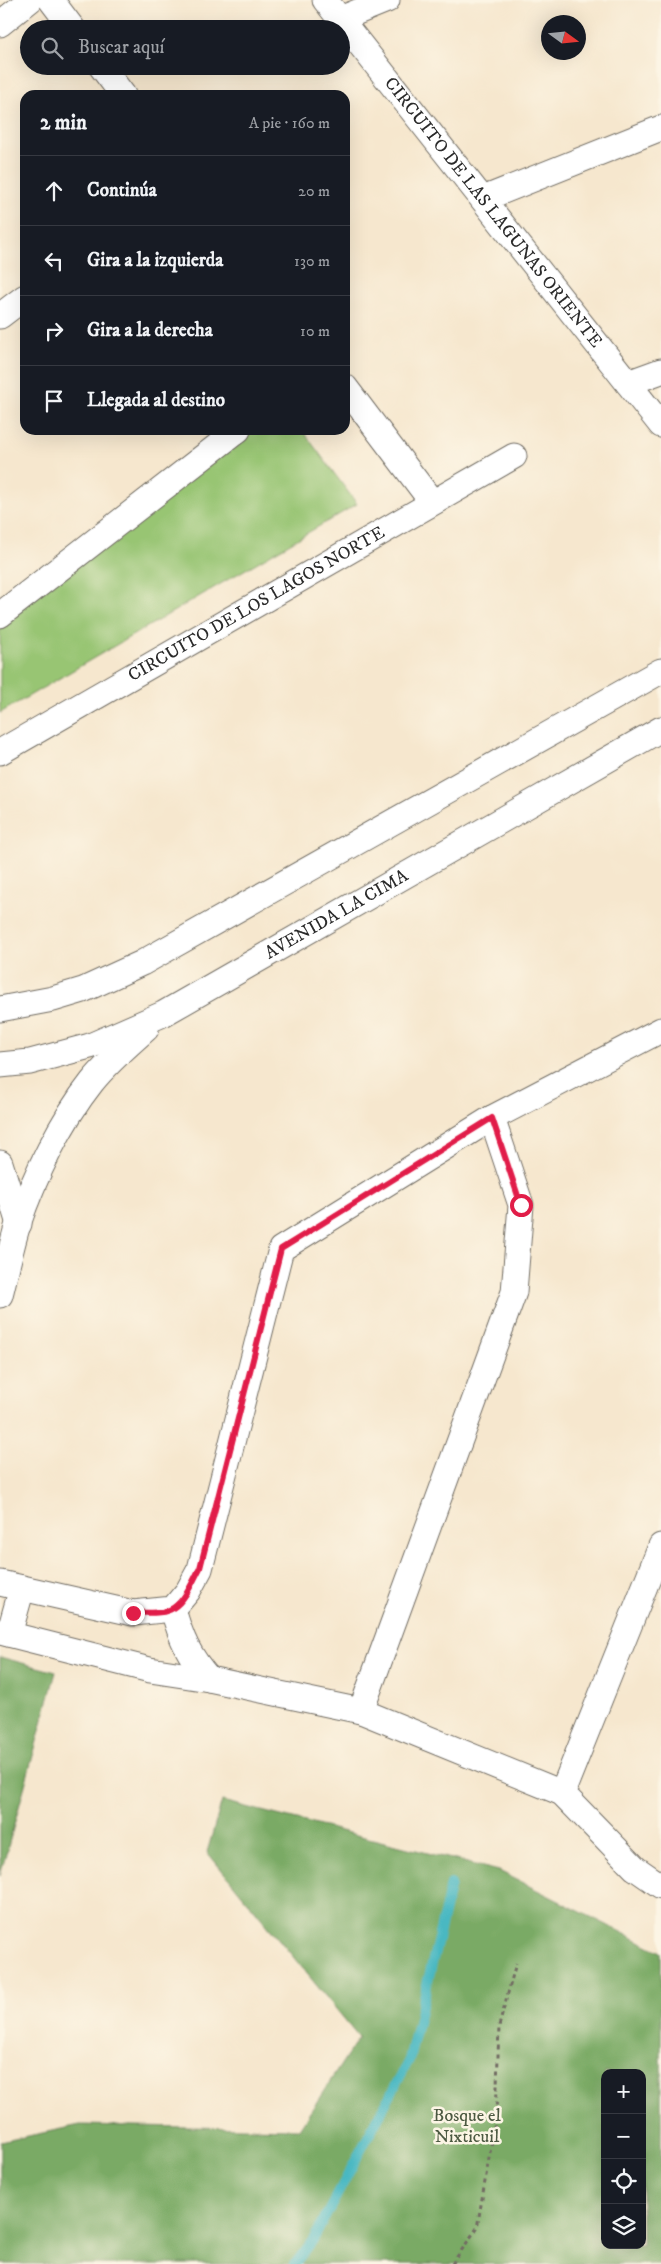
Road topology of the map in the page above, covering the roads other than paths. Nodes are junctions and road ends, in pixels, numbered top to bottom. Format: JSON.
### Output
{"nodes":[{"id":1,"x":30,"y":0,"type":"edge"},
{"id":2,"x":51,"y":0,"type":"edge"},
{"id":3,"x":387,"y":0,"type":"edge"},
{"id":4,"x":332,"y":9,"type":"edge"},
{"id":5,"x":66,"y":20,"type":"edge"},
{"id":6,"x":341,"y":20,"type":"edge"},
{"id":7,"x":0,"y":24,"type":"edge"},
{"id":8,"x":350,"y":32,"type":"edge"},
{"id":9,"x":108,"y":75,"type":"edge"},
{"id":10,"x":119,"y":90,"type":"edge"},
{"id":11,"x":661,"y":128,"type":"edge"},
{"id":12,"x":483,"y":199,"type":"junction"},
{"id":13,"x":20,"y":301,"type":"edge"},
{"id":14,"x":0,"y":316,"type":"edge"},
{"id":15,"x":661,"y":371,"type":"edge"},
{"id":16,"x":628,"y":383,"type":"junction"},
{"id":17,"x":350,"y":394,"type":"edge"},
{"id":18,"x":661,"y":425,"type":"edge"},
{"id":19,"x":232,"y":435,"type":"edge"},
{"id":20,"x":514,"y":456,"type":"dead end"},
{"id":21,"x":432,"y":502,"type":"junction"},
{"id":22,"x":0,"y":616,"type":"edge"},
{"id":23,"x":661,"y":671,"type":"edge"},
{"id":24,"x":661,"y":729,"type":"edge"},
{"id":25,"x":0,"y":752,"type":"edge"},
{"id":26,"x":0,"y":1009,"type":"edge"},
{"id":27,"x":163,"y":1014,"type":"junction"},
{"id":28,"x":661,"y":1030,"type":"edge"},
{"id":29,"x":0,"y":1065,"type":"edge"},
{"id":30,"x":492,"y":1118,"type":"junction"},
{"id":31,"x":0,"y":1163,"type":"edge"},
{"id":32,"x":19,"y":1224,"type":"junction"},
{"id":33,"x":0,"y":1295,"type":"edge"},
{"id":34,"x":661,"y":1546,"type":"edge"},
{"id":35,"x":11,"y":1585,"type":"edge"},
{"id":36,"x":173,"y":1609,"type":"junction"},
{"id":37,"x":5,"y":1633,"type":"edge"},
{"id":38,"x":209,"y":1679,"type":"junction"},
{"id":39,"x":361,"y":1711,"type":"junction"},
{"id":40,"x":562,"y":1793,"type":"junction"},
{"id":41,"x":661,"y":1886,"type":"edge"}],
"edges":[{"from":1,"to":7,"type":"street"},
{"from":2,"to":5,"type":"street"},
{"from":3,"to":4,"type":"street"},
{"from":4,"to":6,"type":"street","name":"CIRCUITO DE LAS LAGUNAS ORIENTE"},
{"from":8,"to":12,"type":"street","name":"CIRCUITO DE LAS LAGUNAS ORIENTE"},
{"from":9,"to":10,"type":"street"},
{"from":11,"to":12,"type":"street"},
{"from":12,"to":16,"type":"street","name":"CIRCUITO DE LAS LAGUNAS ORIENTE"},
{"from":13,"to":14,"type":"street"},
{"from":15,"to":16,"type":"street"},
{"from":16,"to":18,"type":"street","name":"CIRCUITO DE LAS LAGUNAS ORIENTE"},
{"from":17,"to":21,"type":"street"},
{"from":19,"to":22,"type":"street"},
{"from":20,"to":21,"type":"street","name":"CIRCUITO DE LOS LAGOS NORTE"},
{"from":21,"to":25,"type":"street","name":"CIRCUITO DE LOS LAGOS NORTE"},
{"from":23,"to":26,"type":"street"},
{"from":24,"to":27,"type":"street","name":"AVENIDA LA CIMA"},
{"from":27,"to":29,"type":"street","name":"AVENIDA LA CIMA"},
{"from":27,"to":32,"type":"street"},
{"from":28,"to":30,"type":"street"},
{"from":30,"to":36,"type":"street"},
{"from":30,"to":39,"type":"street"},
{"from":31,"to":32,"type":"street"},
{"from":32,"to":33,"type":"street"},
{"from":34,"to":40,"type":"street"},
{"from":35,"to":36,"type":"street"},
{"from":35,"to":37,"type":"street"},
{"from":36,"to":38,"type":"street"},
{"from":37,"to":38,"type":"street"},
{"from":38,"to":39,"type":"street"},
{"from":39,"to":40,"type":"street"},
{"from":40,"to":41,"type":"street"}]}
